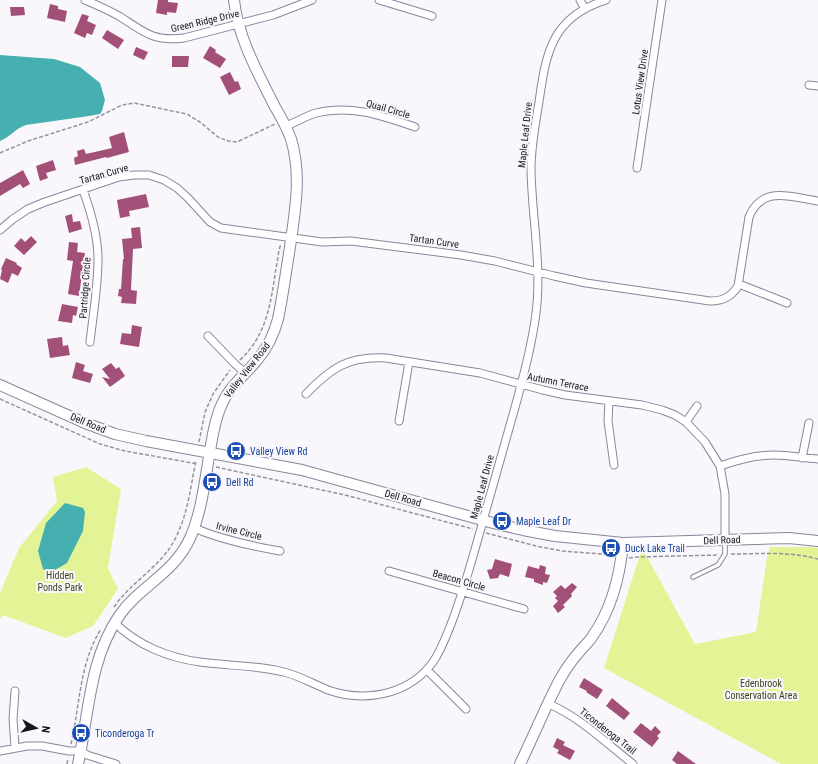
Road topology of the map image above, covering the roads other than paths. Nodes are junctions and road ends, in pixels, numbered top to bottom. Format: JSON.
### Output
{"nodes":[{"id":1,"x":85,"y":0,"type":"edge"},
{"id":2,"x":234,"y":0,"type":"edge"},
{"id":3,"x":312,"y":0,"type":"edge"},
{"id":4,"x":379,"y":0,"type":"edge"},
{"id":5,"x":580,"y":0,"type":"edge"},
{"id":6,"x":606,"y":0,"type":"edge"},
{"id":7,"x":662,"y":0,"type":"edge"},
{"id":8,"x":585,"y":9,"type":"junction"},
{"id":9,"x":432,"y":16,"type":"dead end"},
{"id":10,"x":239,"y":24,"type":"junction"},
{"id":11,"x":809,"y":85,"type":"dead end"},
{"id":12,"x":818,"y":86,"type":"edge"},
{"id":13,"x":284,"y":123,"type":"junction"},
{"id":14,"x":415,"y":127,"type":"dead end"},
{"id":15,"x":637,"y":168,"type":"dead end"},
{"id":16,"x":83,"y":190,"type":"junction"},
{"id":17,"x":818,"y":201,"type":"edge"},
{"id":18,"x":0,"y":230,"type":"edge"},
{"id":19,"x":291,"y":238,"type":"junction"},
{"id":20,"x":537,"y":272,"type":"junction"},
{"id":21,"x":739,"y":284,"type":"junction"},
{"id":22,"x":787,"y":303,"type":"dead end"},
{"id":23,"x":208,"y":336,"type":"dead end"},
{"id":24,"x":90,"y":342,"type":"dead end"},
{"id":25,"x":409,"y":362,"type":"junction"},
{"id":26,"x":245,"y":373,"type":"junction"},
{"id":27,"x":0,"y":385,"type":"edge"},
{"id":28,"x":521,"y":385,"type":"junction"},
{"id":29,"x":306,"y":394,"type":"dead end"},
{"id":30,"x":609,"y":401,"type":"junction"},
{"id":31,"x":697,"y":406,"type":"dead end"},
{"id":32,"x":399,"y":421,"type":"dead end"},
{"id":33,"x":686,"y":422,"type":"junction"},
{"id":34,"x":809,"y":423,"type":"dead end"},
{"id":35,"x":210,"y":452,"type":"junction"},
{"id":36,"x":802,"y":458,"type":"junction"},
{"id":37,"x":818,"y":458,"type":"edge"},
{"id":38,"x":614,"y":465,"type":"dead end"},
{"id":39,"x":720,"y":466,"type":"junction"},
{"id":40,"x":483,"y":521,"type":"junction"},
{"id":41,"x":194,"y":528,"type":"junction"},
{"id":42,"x":725,"y":540,"type":"junction"},
{"id":43,"x":818,"y":541,"type":"edge"},
{"id":44,"x":623,"y":542,"type":"junction"},
{"id":45,"x":280,"y":551,"type":"dead end"},
{"id":46,"x":389,"y":571,"type":"dead end"},
{"id":47,"x":693,"y":578,"type":"dead end"},
{"id":48,"x":463,"y":592,"type":"junction"},
{"id":49,"x":524,"y":609,"type":"dead end"},
{"id":50,"x":115,"y":623,"type":"junction"},
{"id":51,"x":426,"y":670,"type":"junction"},
{"id":52,"x":15,"y":691,"type":"dead end"},
{"id":53,"x":549,"y":704,"type":"junction"},
{"id":54,"x":466,"y":709,"type":"dead end"},
{"id":55,"x":15,"y":747,"type":"junction"},
{"id":56,"x":0,"y":751,"type":"edge"},
{"id":57,"x":81,"y":751,"type":"junction"},
{"id":58,"x":78,"y":764,"type":"edge"},
{"id":59,"x":116,"y":764,"type":"edge"},
{"id":60,"x":520,"y":764,"type":"edge"},
{"id":61,"x":633,"y":764,"type":"edge"}],
"edges":[{"from":1,"to":10,"type":"street","name":"Green Ridge Drive"},
{"from":2,"to":10,"type":"street","name":"Valley View Road"},
{"from":3,"to":10,"type":"street","name":"Green Ridge Drive"},
{"from":4,"to":9,"type":"street"},
{"from":5,"to":8,"type":"street"},
{"from":6,"to":8,"type":"street","name":"Maple Leaf Drive"},
{"from":7,"to":15,"type":"street","name":"Lotus View Drive"},
{"from":8,"to":20,"type":"street","name":"Maple Leaf Drive"},
{"from":10,"to":13,"type":"street","name":"Valley View Road"},
{"from":11,"to":12,"type":"street"},
{"from":13,"to":14,"type":"street","name":"Quail Circle"},
{"from":13,"to":19,"type":"street","name":"Valley View Road"},
{"from":16,"to":18,"type":"street","name":"Tartan Curve"},
{"from":16,"to":19,"type":"street","name":"Tartan Curve"},
{"from":16,"to":24,"type":"street","name":"Partridge Circle"},
{"from":17,"to":21,"type":"street"},
{"from":19,"to":20,"type":"street","name":"Tartan Curve"},
{"from":19,"to":26,"type":"street","name":"Valley View Road"},
{"from":20,"to":21,"type":"street","name":"Tartan Curve"},
{"from":20,"to":28,"type":"street","name":"Maple Leaf Drive"},
{"from":21,"to":22,"type":"street"},
{"from":23,"to":26,"type":"street"},
{"from":25,"to":28,"type":"street","name":"Autumn Terrace"},
{"from":25,"to":29,"type":"street","name":"Autumn Terrace"},
{"from":25,"to":32,"type":"street"},
{"from":26,"to":35,"type":"street","name":"Valley View Road"},
{"from":27,"to":35,"type":"street","name":"Dell Road"},
{"from":28,"to":30,"type":"street","name":"Autumn Terrace"},
{"from":28,"to":40,"type":"street","name":"Maple Leaf Drive"},
{"from":30,"to":33,"type":"street","name":"Autumn Terrace"},
{"from":30,"to":38,"type":"street"},
{"from":31,"to":33,"type":"street"},
{"from":33,"to":39,"type":"street","name":"Autumn Terrace"},
{"from":34,"to":36,"type":"street"},
{"from":35,"to":40,"type":"street","name":"Dell Road"},
{"from":35,"to":41,"type":"street","name":"Valley View Road"},
{"from":36,"to":37,"type":"street"},
{"from":36,"to":39,"type":"street"},
{"from":39,"to":42,"type":"street","name":"Autumn Terrace"},
{"from":40,"to":44,"type":"street","name":"Dell Road"},
{"from":40,"to":48,"type":"street","name":"Maple Leaf Drive"},
{"from":41,"to":45,"type":"street","name":"Irvine Circle"},
{"from":41,"to":50,"type":"street","name":"Valley View Road"},
{"from":42,"to":43,"type":"street","name":"Dell Road"},
{"from":42,"to":44,"type":"street","name":"Dell Road"},
{"from":42,"to":47,"type":"lane"},
{"from":44,"to":53,"type":"street"},
{"from":46,"to":48,"type":"street","name":"Beacon Circle"},
{"from":48,"to":49,"type":"street","name":"Beacon Circle"},
{"from":48,"to":51,"type":"street","name":"Maple Leaf Drive"},
{"from":50,"to":51,"type":"street","name":"Maple Leaf Drive"},
{"from":50,"to":57,"type":"street","name":"Valley View Road"},
{"from":51,"to":54,"type":"street"},
{"from":52,"to":55,"type":"street"},
{"from":53,"to":60,"type":"street"},
{"from":53,"to":61,"type":"street","name":"Ticonderoga Trail"},
{"from":55,"to":56,"type":"street"},
{"from":55,"to":57,"type":"street"},
{"from":57,"to":58,"type":"street","name":"Valley View Road"},
{"from":57,"to":59,"type":"street"}]}
